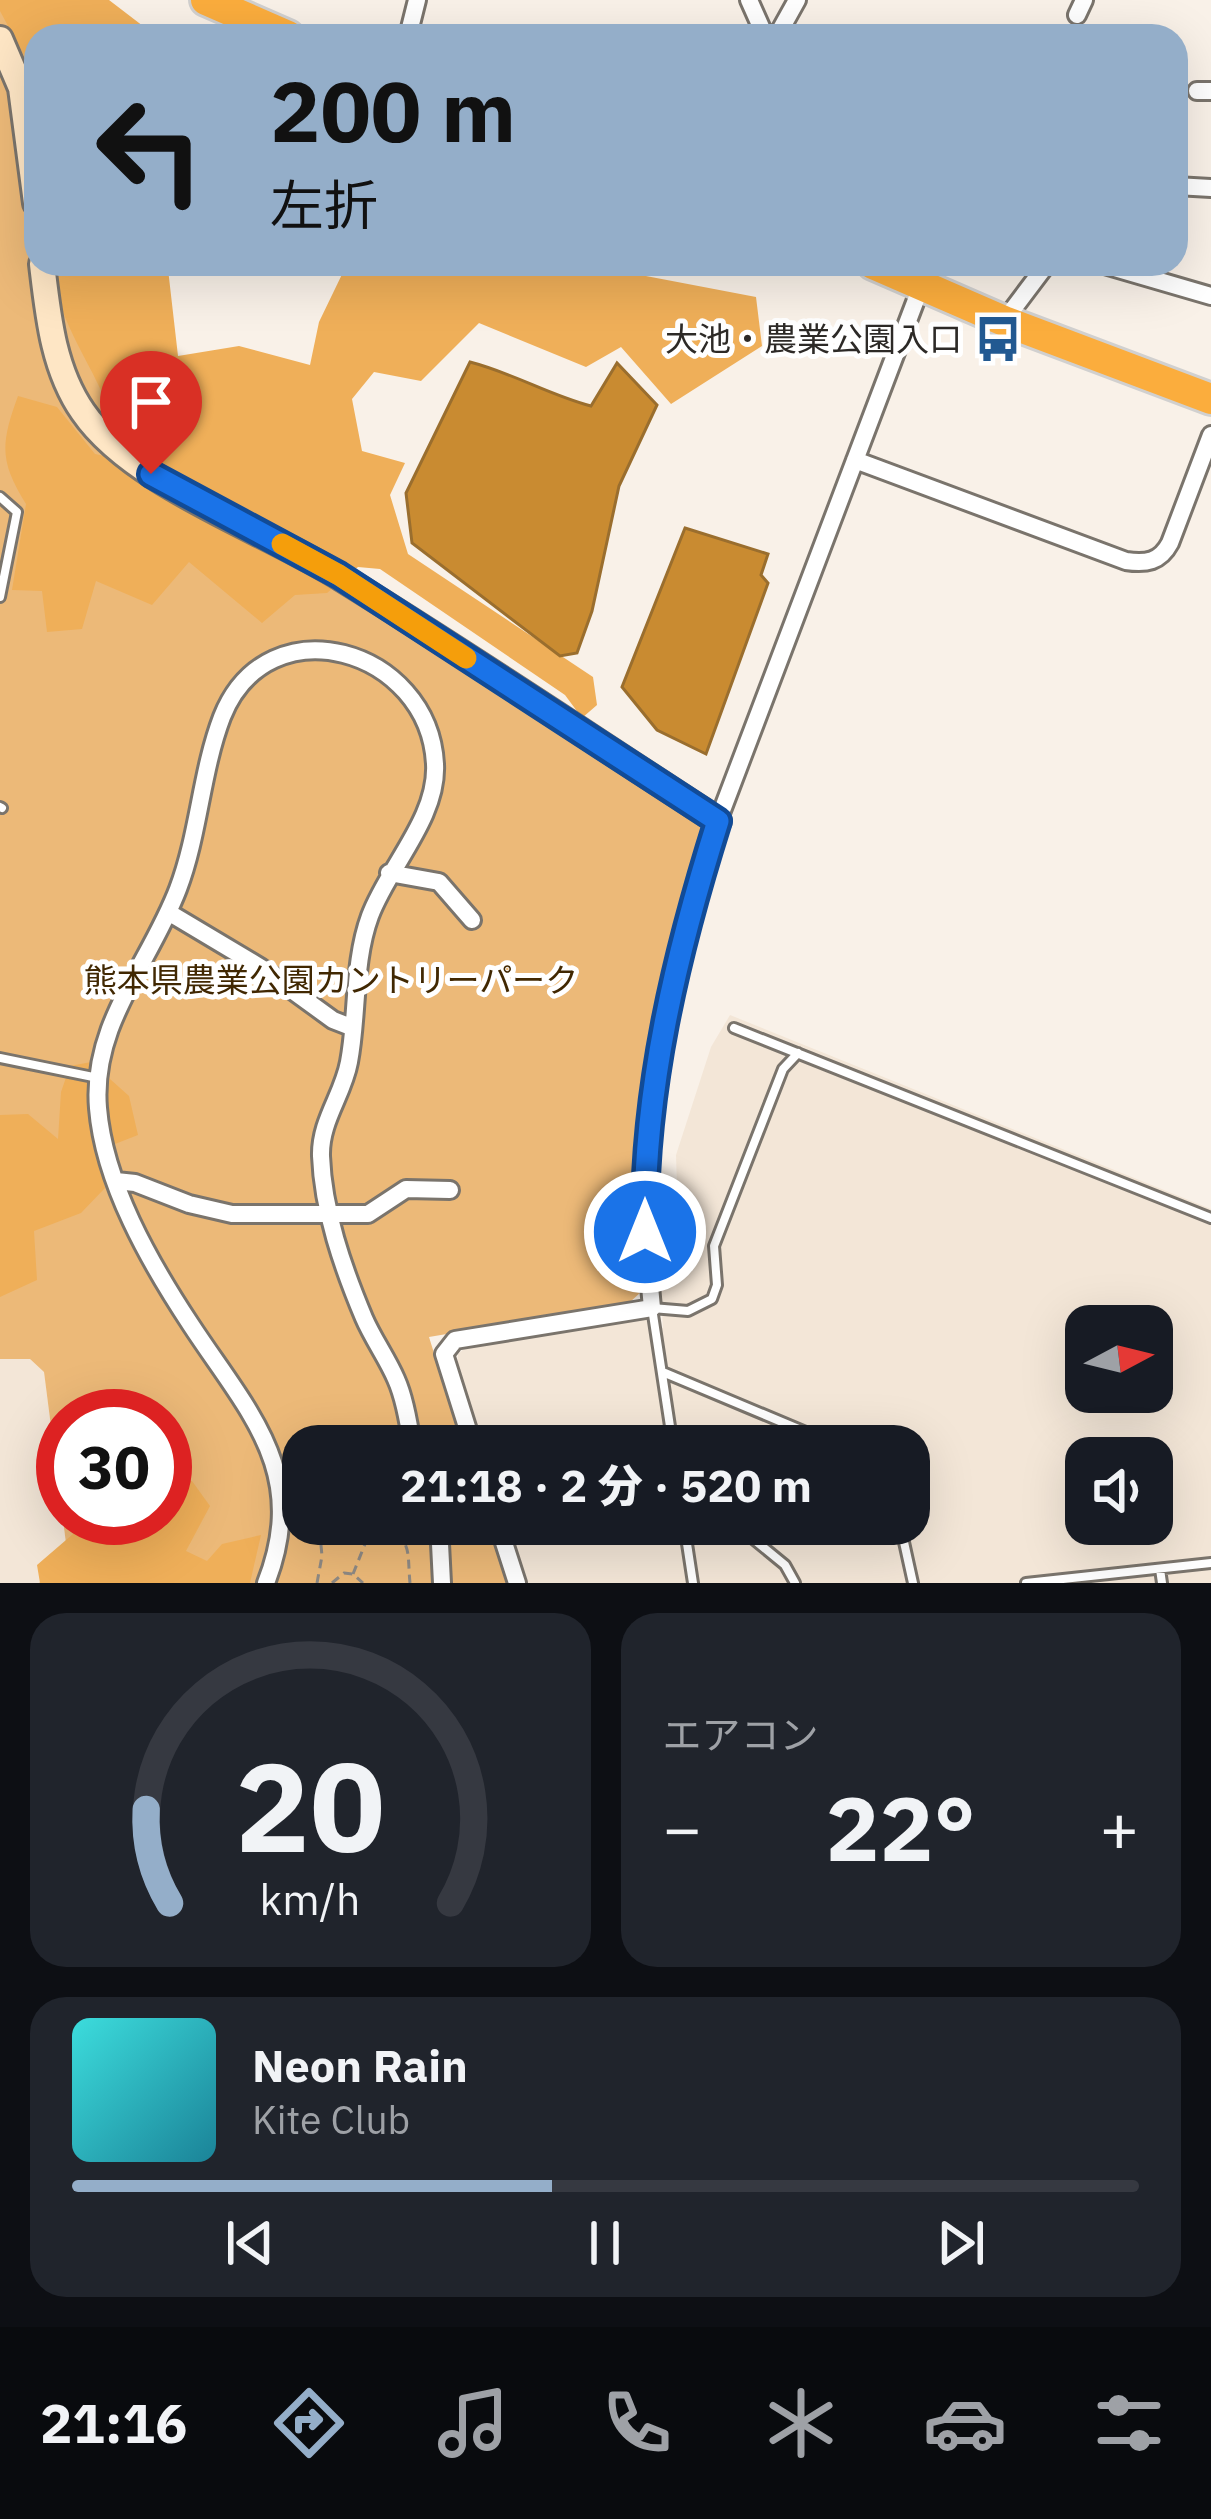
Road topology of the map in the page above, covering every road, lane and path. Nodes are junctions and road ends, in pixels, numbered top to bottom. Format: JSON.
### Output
{"nodes":[{"id":1,"x":206,"y":0,"type":"edge"},
{"id":2,"x":261,"y":24,"type":"edge"},
{"id":3,"x":0,"y":39,"type":"edge"},
{"id":4,"x":24,"y":104,"type":"edge"},
{"id":5,"x":44,"y":276,"type":"edge"},
{"id":6,"x":902,"y":276,"type":"edge"},
{"id":7,"x":1038,"y":276,"type":"edge"},
{"id":8,"x":1142,"y":276,"type":"edge"},
{"id":9,"x":922,"y":284,"type":"junction"},
{"id":10,"x":1211,"y":296,"type":"edge"},
{"id":11,"x":1004,"y":321,"type":"junction"},
{"id":12,"x":1211,"y":399,"type":"edge"},
{"id":13,"x":1211,"y":435,"type":"edge"},
{"id":14,"x":855,"y":460,"type":"junction"},
{"id":15,"x":0,"y":497,"type":"edge"},
{"id":16,"x":0,"y":597,"type":"edge"},
{"id":17,"x":718,"y":821,"type":"junction"},
{"id":18,"x":389,"y":873,"type":"junction"},
{"id":19,"x":168,"y":913,"type":"junction"},
{"id":20,"x":472,"y":920,"type":"dead end"},
{"id":21,"x":351,"y":1027,"type":"junction"},
{"id":22,"x":734,"y":1028,"type":"dead end"},
{"id":23,"x":798,"y":1053,"type":"junction"},
{"id":24,"x":0,"y":1058,"type":"edge"},
{"id":25,"x":99,"y":1078,"type":"junction"},
{"id":26,"x":116,"y":1181,"type":"junction"},
{"id":27,"x":450,"y":1190,"type":"dead end"},
{"id":28,"x":329,"y":1214,"type":"junction"},
{"id":29,"x":1211,"y":1217,"type":"edge"},
{"id":30,"x":652,"y":1308,"type":"junction"},
{"id":31,"x":663,"y":1373,"type":"junction"},
{"id":32,"x":408,"y":1425,"type":"edge"},
{"id":33,"x":466,"y":1425,"type":"edge"},
{"id":34,"x":670,"y":1425,"type":"edge"},
{"id":35,"x":788,"y":1425,"type":"edge"},
{"id":36,"x":282,"y":1488,"type":"edge"},
{"id":37,"x":282,"y":1503,"type":"edge"},
{"id":38,"x":321,"y":1545,"type":"edge"},
{"id":39,"x":365,"y":1545,"type":"edge"},
{"id":40,"x":407,"y":1545,"type":"edge"},
{"id":41,"x":440,"y":1545,"type":"edge"},
{"id":42,"x":505,"y":1545,"type":"edge"},
{"id":43,"x":687,"y":1545,"type":"edge"},
{"id":44,"x":761,"y":1545,"type":"edge"},
{"id":45,"x":905,"y":1545,"type":"edge"},
{"id":46,"x":1211,"y":1563,"type":"edge"},
{"id":47,"x":1160,"y":1569,"type":"junction"},
{"id":48,"x":353,"y":1574,"type":"junction"},
{"id":49,"x":1081,"y":1580,"type":"edge"},
{"id":50,"x":317,"y":1582,"type":"edge"},
{"id":51,"x":266,"y":1583,"type":"edge"},
{"id":52,"x":328,"y":1583,"type":"edge"},
{"id":53,"x":363,"y":1583,"type":"edge"},
{"id":54,"x":410,"y":1583,"type":"edge"},
{"id":55,"x":442,"y":1583,"type":"edge"},
{"id":56,"x":517,"y":1583,"type":"edge"},
{"id":57,"x":693,"y":1583,"type":"edge"},
{"id":58,"x":795,"y":1583,"type":"edge"},
{"id":59,"x":913,"y":1583,"type":"edge"},
{"id":60,"x":1026,"y":1583,"type":"edge"},
{"id":61,"x":1162,"y":1583,"type":"edge"}],
"edges":[{"from":1,"to":2,"type":"highway"},
{"from":3,"to":4,"type":"street"},
{"from":5,"to":17,"type":"street"},
{"from":6,"to":9,"type":"highway"},
{"from":7,"to":11,"type":"street"},
{"from":8,"to":10,"type":"street"},
{"from":9,"to":11,"type":"highway"},
{"from":9,"to":14,"type":"street"},
{"from":11,"to":12,"type":"highway"},
{"from":13,"to":14,"type":"street"},
{"from":14,"to":17,"type":"street"},
{"from":15,"to":16,"type":"lane"},
{"from":17,"to":30,"type":"street"},
{"from":18,"to":19,"type":"street"},
{"from":18,"to":20,"type":"street"},
{"from":18,"to":21,"type":"street"},
{"from":19,"to":21,"type":"street"},
{"from":19,"to":25,"type":"street"},
{"from":21,"to":28,"type":"street"},
{"from":22,"to":23,"type":"lane"},
{"from":23,"to":29,"type":"lane"},
{"from":23,"to":30,"type":"lane"},
{"from":24,"to":25,"type":"lane"},
{"from":25,"to":26,"type":"street"},
{"from":26,"to":28,"type":"street"},
{"from":26,"to":36,"type":"street"},
{"from":27,"to":28,"type":"street"},
{"from":28,"to":32,"type":"street"},
{"from":30,"to":31,"type":"lane"},
{"from":30,"to":33,"type":"street"},
{"from":31,"to":34,"type":"lane"},
{"from":31,"to":35,"type":"lane"},
{"from":37,"to":51,"type":"street"},
{"from":38,"to":50,"type":"path"},
{"from":39,"to":48,"type":"path"},
{"from":40,"to":54,"type":"path"},
{"from":41,"to":55,"type":"street"},
{"from":42,"to":56,"type":"street"},
{"from":43,"to":57,"type":"lane"},
{"from":44,"to":58,"type":"lane"},
{"from":45,"to":59,"type":"lane"},
{"from":46,"to":47,"type":"lane"},
{"from":47,"to":49,"type":"lane"},
{"from":47,"to":61,"type":"lane"},
{"from":48,"to":52,"type":"path"},
{"from":48,"to":53,"type":"path"},
{"from":49,"to":60,"type":"lane"},
{"from":50,"to":52,"type":"path"}]}
